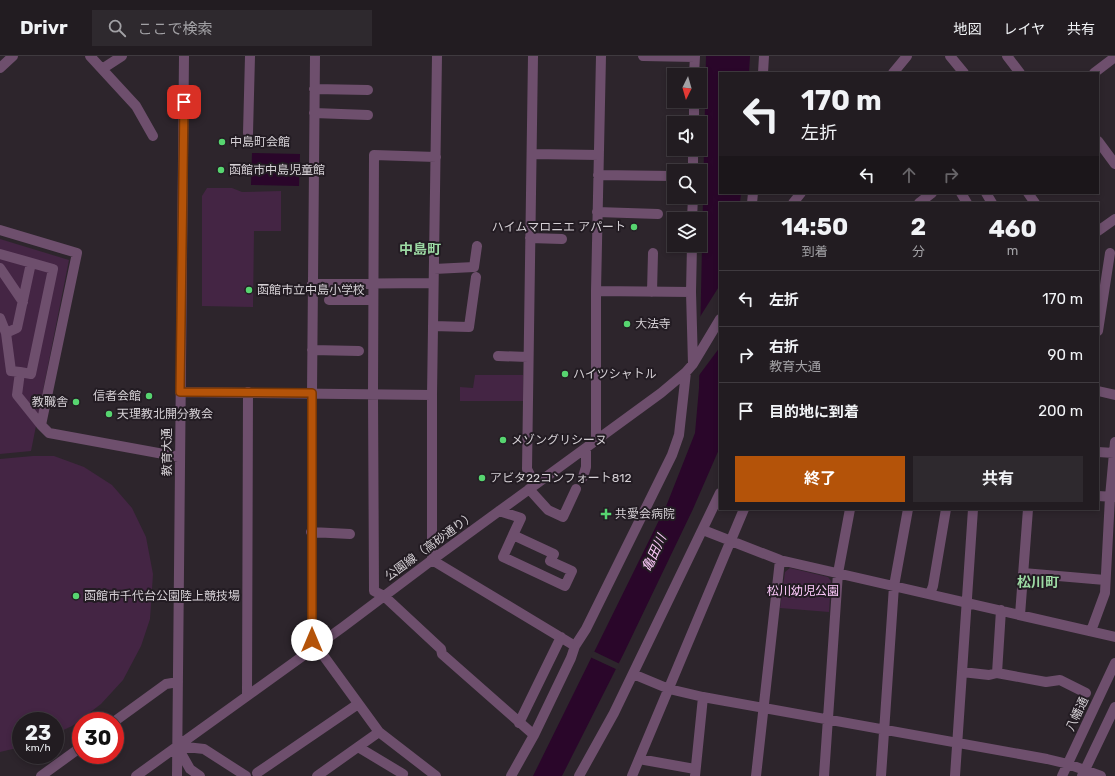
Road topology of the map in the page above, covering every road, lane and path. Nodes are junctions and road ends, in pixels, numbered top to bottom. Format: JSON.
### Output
{"nodes":[{"id":1,"x":13,"y":56,"type":"edge"},
{"id":2,"x":90,"y":56,"type":"edge"},
{"id":3,"x":122,"y":56,"type":"edge"},
{"id":4,"x":184,"y":56,"type":"edge"},
{"id":5,"x":250,"y":56,"type":"edge"},
{"id":6,"x":314,"y":56,"type":"edge"},
{"id":7,"x":437,"y":56,"type":"edge"},
{"id":8,"x":533,"y":56,"type":"edge"},
{"id":9,"x":601,"y":56,"type":"edge"},
{"id":10,"x":643,"y":56,"type":"edge"},
{"id":11,"x":651,"y":56,"type":"edge"},
{"id":12,"x":695,"y":56,"type":"edge"},
{"id":13,"x":764,"y":56,"type":"edge"},
{"id":14,"x":906,"y":56,"type":"edge"},
{"id":15,"x":950,"y":56,"type":"edge"},
{"id":16,"x":1007,"y":56,"type":"edge"},
{"id":17,"x":1115,"y":57,"type":"edge"},
{"id":18,"x":0,"y":68,"type":"edge"},
{"id":19,"x":694,"y":68,"type":"edge"},
{"id":20,"x":102,"y":69,"type":"junction"},
{"id":21,"x":763,"y":72,"type":"edge"},
{"id":22,"x":894,"y":72,"type":"edge"},
{"id":23,"x":963,"y":72,"type":"edge"},
{"id":24,"x":1019,"y":72,"type":"edge"},
{"id":25,"x":1095,"y":72,"type":"edge"},
{"id":26,"x":314,"y":89,"type":"junction"},
{"id":27,"x":368,"y":90,"type":"dead end"},
{"id":28,"x":314,"y":113,"type":"junction"},
{"id":29,"x":368,"y":115,"type":"dead end"},
{"id":30,"x":248,"y":132,"type":"dead end"},
{"id":31,"x":153,"y":136,"type":"dead end"},
{"id":32,"x":1099,"y":145,"type":"edge"},
{"id":33,"x":532,"y":154,"type":"junction"},
{"id":34,"x":599,"y":155,"type":"junction"},
{"id":35,"x":436,"y":157,"type":"junction"},
{"id":36,"x":1115,"y":163,"type":"edge"},
{"id":37,"x":598,"y":175,"type":"junction"},
{"id":38,"x":667,"y":176,"type":"edge"},
{"id":39,"x":800,"y":194,"type":"edge"},
{"id":40,"x":931,"y":194,"type":"edge"},
{"id":41,"x":794,"y":202,"type":"edge"},
{"id":42,"x":920,"y":202,"type":"edge"},
{"id":43,"x":597,"y":212,"type":"junction"},
{"id":44,"x":658,"y":214,"type":"dead end"},
{"id":45,"x":1115,"y":219,"type":"edge"},
{"id":46,"x":0,"y":230,"type":"edge"},
{"id":47,"x":1099,"y":230,"type":"edge"},
{"id":48,"x":530,"y":238,"type":"junction"},
{"id":49,"x":562,"y":239,"type":"dead end"},
{"id":50,"x":477,"y":246,"type":"dead end"},
{"id":51,"x":692,"y":252,"type":"edge"},
{"id":52,"x":653,"y":253,"type":"dead end"},
{"id":53,"x":1110,"y":253,"type":"dead end"},
{"id":54,"x":1,"y":257,"type":"edge"},
{"id":55,"x":31,"y":263,"type":"junction"},
{"id":56,"x":0,"y":268,"type":"edge"},
{"id":57,"x":434,"y":269,"type":"junction"},
{"id":58,"x":476,"y":277,"type":"dead end"},
{"id":59,"x":433,"y":283,"type":"junction"},
{"id":60,"x":312,"y":284,"type":"junction"},
{"id":61,"x":374,"y":285,"type":"junction"},
{"id":62,"x":596,"y":291,"type":"junction"},
{"id":63,"x":652,"y":292,"type":"junction"},
{"id":64,"x":691,"y":292,"type":"junction"},
{"id":65,"x":328,"y":300,"type":"dead end"},
{"id":66,"x":373,"y":300,"type":"junction"},
{"id":67,"x":23,"y":302,"type":"junction"},
{"id":68,"x":0,"y":318,"type":"edge"},
{"id":69,"x":719,"y":321,"type":"edge"},
{"id":70,"x":1099,"y":324,"type":"edge"},
{"id":71,"x":433,"y":326,"type":"junction"},
{"id":72,"x":6,"y":333,"type":"junction"},
{"id":73,"x":312,"y":350,"type":"junction"},
{"id":74,"x":359,"y":351,"type":"dead end"},
{"id":75,"x":498,"y":356,"type":"dead end"},
{"id":76,"x":528,"y":356,"type":"junction"},
{"id":77,"x":690,"y":368,"type":"junction"},
{"id":78,"x":20,"y":372,"type":"junction"},
{"id":79,"x":1099,"y":391,"type":"edge"},
{"id":80,"x":180,"y":392,"type":"junction"},
{"id":81,"x":248,"y":392,"type":"junction"},
{"id":82,"x":312,"y":393,"type":"junction"},
{"id":83,"x":373,"y":394,"type":"junction"},
{"id":84,"x":432,"y":395,"type":"junction"},
{"id":85,"x":1115,"y":395,"type":"edge"},
{"id":86,"x":41,"y":425,"type":"junction"},
{"id":87,"x":596,"y":439,"type":"junction"},
{"id":88,"x":1115,"y":442,"type":"edge"},
{"id":89,"x":586,"y":448,"type":"junction"},
{"id":90,"x":1099,"y":452,"type":"edge"},
{"id":91,"x":1114,"y":454,"type":"junction"},
{"id":92,"x":180,"y":457,"type":"junction"},
{"id":93,"x":583,"y":477,"type":"dead end"},
{"id":94,"x":532,"y":486,"type":"junction"},
{"id":95,"x":576,"y":489,"type":"dead end"},
{"id":96,"x":719,"y":495,"type":"edge"},
{"id":97,"x":1099,"y":496,"type":"edge"},
{"id":98,"x":1112,"y":497,"type":"edge"},
{"id":99,"x":744,"y":510,"type":"edge"},
{"id":100,"x":850,"y":510,"type":"edge"},
{"id":101,"x":908,"y":510,"type":"edge"},
{"id":102,"x":946,"y":510,"type":"edge"},
{"id":103,"x":973,"y":510,"type":"edge"},
{"id":104,"x":1028,"y":510,"type":"edge"},
{"id":105,"x":499,"y":511,"type":"junction"},
{"id":106,"x":703,"y":530,"type":"junction"},
{"id":107,"x":311,"y":532,"type":"junction"},
{"id":108,"x":350,"y":534,"type":"dead end"},
{"id":109,"x":513,"y":535,"type":"junction"},
{"id":110,"x":730,"y":541,"type":"junction"},
{"id":111,"x":432,"y":560,"type":"junction"},
{"id":112,"x":780,"y":560,"type":"junction"},
{"id":113,"x":838,"y":573,"type":"junction"},
{"id":114,"x":1023,"y":573,"type":"junction"},
{"id":115,"x":1105,"y":580,"type":"junction"},
{"id":116,"x":894,"y":586,"type":"junction"},
{"id":117,"x":930,"y":594,"type":"junction"},
{"id":118,"x":384,"y":596,"type":"junction"},
{"id":119,"x":967,"y":602,"type":"junction"},
{"id":120,"x":1001,"y":610,"type":"junction"},
{"id":121,"x":1020,"y":615,"type":"junction"},
{"id":122,"x":1091,"y":631,"type":"junction"},
{"id":123,"x":561,"y":637,"type":"junction"},
{"id":124,"x":1115,"y":637,"type":"edge"},
{"id":125,"x":316,"y":646,"type":"junction"},
{"id":126,"x":575,"y":646,"type":"junction"},
{"id":127,"x":1115,"y":663,"type":"edge"},
{"id":128,"x":962,"y":672,"type":"junction"},
{"id":129,"x":997,"y":673,"type":"junction"},
{"id":130,"x":633,"y":674,"type":"junction"},
{"id":131,"x":178,"y":682,"type":"junction"},
{"id":132,"x":669,"y":689,"type":"junction"},
{"id":133,"x":1086,"y":693,"type":"dead end"},
{"id":134,"x":247,"y":696,"type":"junction"},
{"id":135,"x":703,"y":697,"type":"junction"},
{"id":136,"x":358,"y":704,"type":"junction"},
{"id":137,"x":1115,"y":707,"type":"edge"},
{"id":138,"x":763,"y":708,"type":"junction"},
{"id":139,"x":124,"y":714,"type":"edge"},
{"id":140,"x":828,"y":719,"type":"junction"},
{"id":141,"x":519,"y":723,"type":"junction"},
{"id":142,"x":884,"y":730,"type":"junction"},
{"id":143,"x":379,"y":732,"type":"junction"},
{"id":144,"x":534,"y":735,"type":"junction"},
{"id":145,"x":957,"y":743,"type":"junction"},
{"id":146,"x":177,"y":746,"type":"junction"},
{"id":147,"x":358,"y":747,"type":"junction"},
{"id":148,"x":72,"y":754,"type":"edge"},
{"id":149,"x":639,"y":759,"type":"junction"},
{"id":150,"x":1068,"y":764,"type":"junction"},
{"id":151,"x":695,"y":772,"type":"edge"},
{"id":152,"x":1083,"y":773,"type":"edge"},
{"id":153,"x":258,"y":774,"type":"dead end"},
{"id":154,"x":41,"y":776,"type":"edge"},
{"id":155,"x":136,"y":776,"type":"edge"},
{"id":156,"x":177,"y":776,"type":"edge"},
{"id":157,"x":200,"y":776,"type":"edge"},
{"id":158,"x":246,"y":776,"type":"edge"},
{"id":159,"x":317,"y":776,"type":"edge"},
{"id":160,"x":402,"y":776,"type":"edge"},
{"id":161,"x":436,"y":776,"type":"edge"},
{"id":162,"x":511,"y":776,"type":"edge"},
{"id":163,"x":579,"y":776,"type":"edge"},
{"id":164,"x":632,"y":776,"type":"edge"},
{"id":165,"x":756,"y":776,"type":"edge"},
{"id":166,"x":824,"y":776,"type":"edge"},
{"id":167,"x":881,"y":776,"type":"edge"},
{"id":168,"x":955,"y":776,"type":"edge"},
{"id":169,"x":1062,"y":776,"type":"edge"},
{"id":170,"x":1101,"y":776,"type":"edge"}],
"edges":[{"from":1,"to":18,"type":"street"},
{"from":2,"to":20,"type":"street"},
{"from":3,"to":20,"type":"street"},
{"from":4,"to":80,"type":"street","name":"教育大通"},
{"from":5,"to":30,"type":"street"},
{"from":6,"to":26,"type":"street"},
{"from":7,"to":35,"type":"street"},
{"from":8,"to":33,"type":"street"},
{"from":9,"to":34,"type":"street"},
{"from":10,"to":11,"type":"street"},
{"from":11,"to":12,"type":"street"},
{"from":12,"to":19,"type":"street"},
{"from":13,"to":21,"type":"street"},
{"from":14,"to":22,"type":"street"},
{"from":15,"to":23,"type":"street"},
{"from":16,"to":24,"type":"street"},
{"from":17,"to":25,"type":"street"},
{"from":20,"to":31,"type":"street"},
{"from":26,"to":27,"type":"street"},
{"from":26,"to":28,"type":"street"},
{"from":28,"to":29,"type":"street"},
{"from":28,"to":60,"type":"street"},
{"from":32,"to":36,"type":"street"},
{"from":33,"to":34,"type":"street"},
{"from":33,"to":48,"type":"street"},
{"from":34,"to":37,"type":"street"},
{"from":35,"to":57,"type":"street"},
{"from":35,"to":61,"type":"street"},
{"from":37,"to":38,"type":"street"},
{"from":37,"to":43,"type":"street"},
{"from":39,"to":41,"type":"street"},
{"from":40,"to":42,"type":"street"},
{"from":43,"to":44,"type":"street"},
{"from":43,"to":62,"type":"street"},
{"from":45,"to":47,"type":"street"},
{"from":46,"to":86,"type":"street"},
{"from":48,"to":49,"type":"street"},
{"from":48,"to":76,"type":"street"},
{"from":50,"to":57,"type":"street"},
{"from":51,"to":64,"type":"street"},
{"from":52,"to":63,"type":"street"},
{"from":53,"to":70,"type":"street"},
{"from":54,"to":55,"type":"street"},
{"from":55,"to":67,"type":"street"},
{"from":55,"to":78,"type":"street"},
{"from":56,"to":67,"type":"street"},
{"from":57,"to":59,"type":"street"},
{"from":58,"to":71,"type":"street"},
{"from":59,"to":61,"type":"street"},
{"from":59,"to":71,"type":"street"},
{"from":60,"to":61,"type":"street"},
{"from":60,"to":73,"type":"street"},
{"from":61,"to":66,"type":"street"},
{"from":62,"to":63,"type":"street"},
{"from":62,"to":87,"type":"street"},
{"from":63,"to":64,"type":"street"},
{"from":64,"to":77,"type":"street"},
{"from":65,"to":66,"type":"street"},
{"from":66,"to":83,"type":"street"},
{"from":67,"to":72,"type":"street"},
{"from":68,"to":72,"type":"street"},
{"from":69,"to":77,"type":"street","name":"公園線（高砂通り）"},
{"from":71,"to":84,"type":"street"},
{"from":72,"to":78,"type":"street"},
{"from":73,"to":74,"type":"street"},
{"from":73,"to":82,"type":"street"},
{"from":75,"to":76,"type":"street"},
{"from":76,"to":94,"type":"street"},
{"from":77,"to":87,"type":"street","name":"公園線（高砂通り）"},
{"from":77,"to":126,"type":"street"},
{"from":78,"to":86,"type":"street"},
{"from":79,"to":85,"type":"street"},
{"from":80,"to":81,"type":"street"},
{"from":80,"to":92,"type":"street","name":"教育大通"},
{"from":81,"to":82,"type":"street"},
{"from":81,"to":134,"type":"street"},
{"from":82,"to":83,"type":"street"},
{"from":82,"to":107,"type":"street"},
{"from":83,"to":84,"type":"street"},
{"from":83,"to":118,"type":"street"},
{"from":84,"to":111,"type":"street"},
{"from":86,"to":92,"type":"street"},
{"from":87,"to":89,"type":"street","name":"公園線（高砂通り）"},
{"from":88,"to":91,"type":"street"},
{"from":89,"to":93,"type":"street"},
{"from":89,"to":94,"type":"street","name":"公園線（高砂通り）"},
{"from":90,"to":91,"type":"street"},
{"from":91,"to":98,"type":"street"},
{"from":92,"to":131,"type":"street","name":"教育大通"},
{"from":94,"to":95,"type":"street"},
{"from":94,"to":105,"type":"street","name":"公園線（高砂通り）"},
{"from":96,"to":106,"type":"street"},
{"from":97,"to":98,"type":"street"},
{"from":98,"to":115,"type":"street"},
{"from":99,"to":110,"type":"street"},
{"from":100,"to":113,"type":"street"},
{"from":101,"to":116,"type":"street"},
{"from":102,"to":117,"type":"street"},
{"from":103,"to":119,"type":"street"},
{"from":104,"to":114,"type":"street"},
{"from":105,"to":109,"type":"street"},
{"from":105,"to":111,"type":"street","name":"公園線（高砂通り）"},
{"from":106,"to":110,"type":"street"},
{"from":106,"to":130,"type":"street"},
{"from":107,"to":108,"type":"street"},
{"from":107,"to":125,"type":"street"},
{"from":109,"to":109,"type":"street"},
{"from":110,"to":112,"type":"street"},
{"from":110,"to":132,"type":"street"},
{"from":111,"to":118,"type":"street","name":"公園線（高砂通り）"},
{"from":111,"to":123,"type":"street"},
{"from":112,"to":113,"type":"street"},
{"from":112,"to":138,"type":"street"},
{"from":113,"to":116,"type":"street"},
{"from":113,"to":140,"type":"street"},
{"from":114,"to":115,"type":"street"},
{"from":114,"to":121,"type":"street"},
{"from":115,"to":122,"type":"street"},
{"from":116,"to":117,"type":"street"},
{"from":116,"to":142,"type":"street"},
{"from":117,"to":119,"type":"street"},
{"from":118,"to":125,"type":"street","name":"公園線（高砂通り）"},
{"from":118,"to":141,"type":"street"},
{"from":119,"to":120,"type":"street"},
{"from":119,"to":128,"type":"street"},
{"from":120,"to":121,"type":"street"},
{"from":120,"to":129,"type":"street"},
{"from":121,"to":122,"type":"street"},
{"from":122,"to":124,"type":"street"},
{"from":123,"to":126,"type":"street"},
{"from":123,"to":141,"type":"street"},
{"from":125,"to":134,"type":"street","name":"公園線（高砂通り）"},
{"from":125,"to":136,"type":"street"},
{"from":126,"to":144,"type":"street"},
{"from":127,"to":150,"type":"street","name":"八幡通"},
{"from":128,"to":129,"type":"street"},
{"from":128,"to":145,"type":"street"},
{"from":129,"to":133,"type":"street"},
{"from":130,"to":132,"type":"street"},
{"from":130,"to":163,"type":"street"},
{"from":131,"to":139,"type":"street"},
{"from":131,"to":146,"type":"street","name":"教育大通"},
{"from":132,"to":135,"type":"street"},
{"from":132,"to":149,"type":"street"},
{"from":134,"to":146,"type":"street","name":"公園線（高砂通り）"},
{"from":135,"to":138,"type":"street"},
{"from":135,"to":151,"type":"street"},
{"from":136,"to":143,"type":"street"},
{"from":136,"to":153,"type":"street"},
{"from":137,"to":152,"type":"street"},
{"from":138,"to":140,"type":"street"},
{"from":138,"to":165,"type":"street"},
{"from":140,"to":142,"type":"street"},
{"from":140,"to":166,"type":"street"},
{"from":141,"to":144,"type":"street"},
{"from":142,"to":145,"type":"street"},
{"from":142,"to":167,"type":"street"},
{"from":143,"to":147,"type":"street"},
{"from":143,"to":161,"type":"street"},
{"from":144,"to":162,"type":"street"},
{"from":145,"to":150,"type":"street"},
{"from":145,"to":168,"type":"street"},
{"from":146,"to":155,"type":"street","name":"公園線（高砂通り）"},
{"from":146,"to":156,"type":"street","name":"教育大通"},
{"from":146,"to":157,"type":"street"},
{"from":146,"to":158,"type":"street"},
{"from":147,"to":159,"type":"street"},
{"from":147,"to":160,"type":"street"},
{"from":148,"to":154,"type":"street"},
{"from":149,"to":151,"type":"street"},
{"from":149,"to":164,"type":"street"},
{"from":150,"to":152,"type":"street"},
{"from":150,"to":169,"type":"street","name":"八幡通"},
{"from":152,"to":170,"type":"street"}]}
